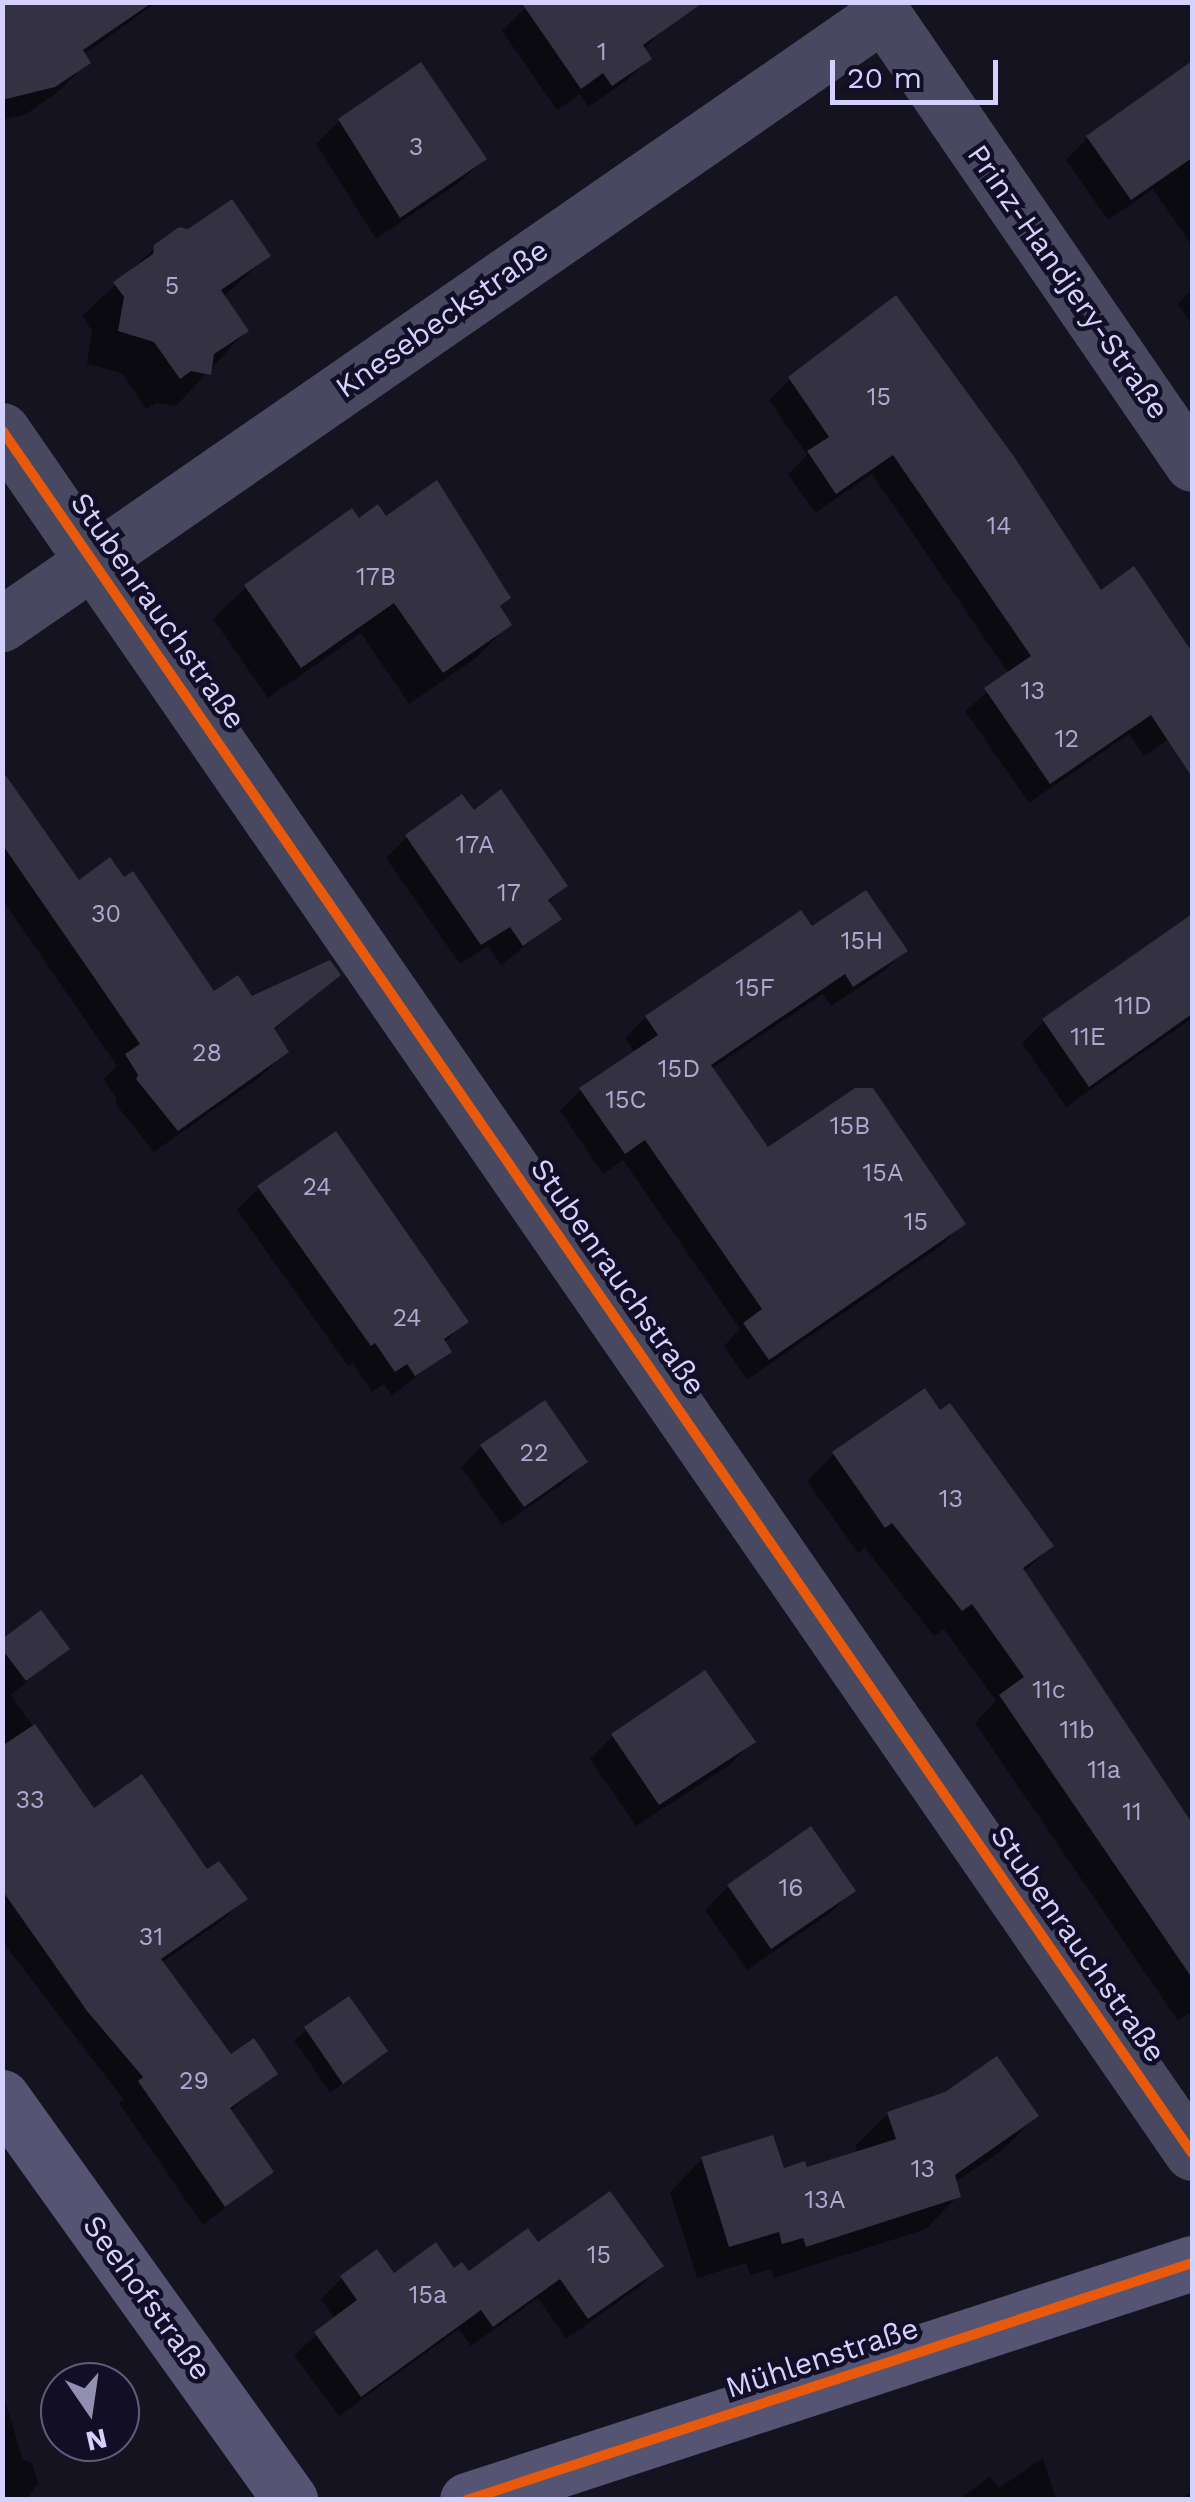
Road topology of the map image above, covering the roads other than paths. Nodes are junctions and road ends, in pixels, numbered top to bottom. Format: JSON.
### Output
{"nodes":[{"id":1,"x":879,"y":8,"type":"edge"},
{"id":2,"x":2,"y":430,"type":"edge"},
{"id":3,"x":1192,"y":464,"type":"edge"},
{"id":4,"x":93,"y":560,"type":"junction"},
{"id":5,"x":2,"y":624,"type":"edge"},
{"id":6,"x":2,"y":2097,"type":"edge"},
{"id":7,"x":1192,"y":2153,"type":"edge"},
{"id":8,"x":1192,"y":2264,"type":"edge"},
{"id":9,"x":290,"y":2500,"type":"edge"},
{"id":10,"x":467,"y":2500,"type":"edge"}],
"edges":[{"from":1,"to":3,"type":"street","name":"Prinz-Handjery-Straße"},
{"from":1,"to":4,"type":"street","name":"Knesebeckstraße"},
{"from":2,"to":4,"type":"street","name":"Stubenrauchstraße"},
{"from":4,"to":5,"type":"street","name":"Knesebeckstraße"},
{"from":4,"to":7,"type":"street","name":"Stubenrauchstraße"},
{"from":6,"to":9,"type":"street","name":"Seehofstraße"},
{"from":8,"to":10,"type":"street","name":"Mühlenstraße"}]}
